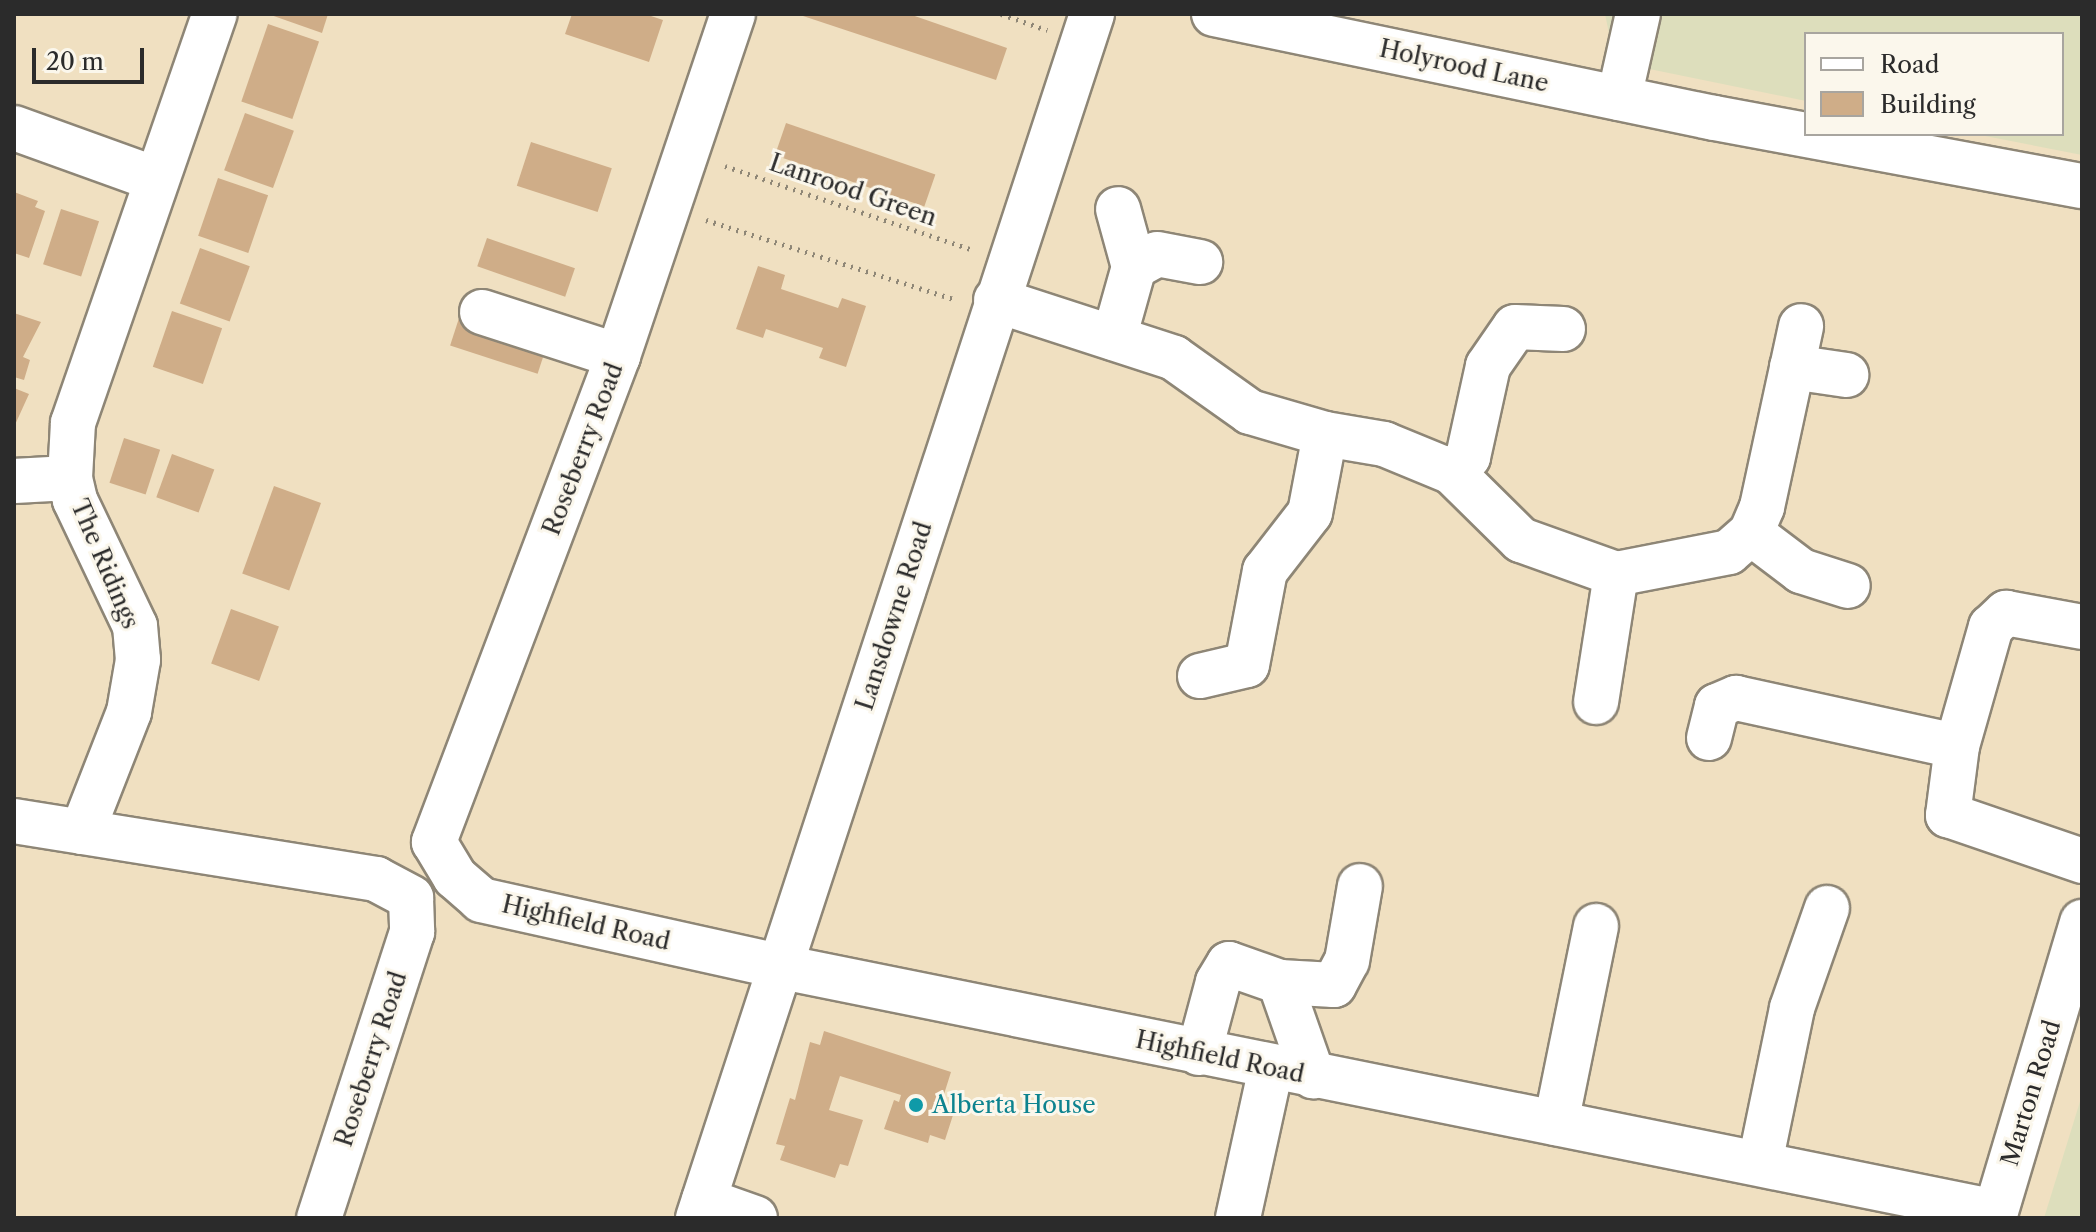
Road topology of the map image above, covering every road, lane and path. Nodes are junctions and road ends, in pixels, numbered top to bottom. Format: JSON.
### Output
{"nodes":[{"id":1,"x":215,"y":14,"type":"edge"},
{"id":2,"x":733,"y":14,"type":"edge"},
{"id":3,"x":1092,"y":14,"type":"edge"},
{"id":4,"x":1214,"y":14,"type":"edge"},
{"id":5,"x":1638,"y":14,"type":"edge"},
{"id":6,"x":1619,"y":98,"type":"junction"},
{"id":7,"x":14,"y":128,"type":"edge"},
{"id":8,"x":1804,"y":135,"type":"edge"},
{"id":9,"x":1811,"y":136,"type":"edge"},
{"id":10,"x":686,"y":153,"type":"junction"},
{"id":11,"x":156,"y":179,"type":"junction"},
{"id":12,"x":2082,"y":186,"type":"edge"},
{"id":13,"x":667,"y":208,"type":"junction"},
{"id":14,"x":1118,"y":209,"type":"dead end"},
{"id":15,"x":1200,"y":262,"type":"dead end"},
{"id":16,"x":1134,"y":267,"type":"junction"},
{"id":17,"x":999,"y":291,"type":"junction"},
{"id":18,"x":482,"y":312,"type":"dead end"},
{"id":19,"x":1563,"y":329,"type":"dead end"},
{"id":20,"x":1114,"y":338,"type":"junction"},
{"id":21,"x":618,"y":356,"type":"junction"},
{"id":22,"x":1846,"y":375,"type":"dead end"},
{"id":23,"x":1325,"y":434,"type":"junction"},
{"id":24,"x":1452,"y":472,"type":"junction"},
{"id":25,"x":70,"y":478,"type":"junction"},
{"id":26,"x":14,"y":481,"type":"edge"},
{"id":27,"x":1751,"y":533,"type":"junction"},
{"id":28,"x":1616,"y":574,"type":"junction"},
{"id":29,"x":1848,"y":586,"type":"dead end"},
{"id":30,"x":2082,"y":627,"type":"edge"},
{"id":31,"x":1200,"y":676,"type":"dead end"},
{"id":32,"x":1596,"y":702,"type":"dead end"},
{"id":33,"x":1709,"y":738,"type":"dead end"},
{"id":34,"x":1957,"y":746,"type":"junction"},
{"id":35,"x":14,"y":821,"type":"edge"},
{"id":36,"x":82,"y":832,"type":"junction"},
{"id":37,"x":2082,"y":861,"type":"edge"},
{"id":38,"x":455,"y":877,"type":"joint"},
{"id":39,"x":1360,"y":886,"type":"dead end"},
{"id":40,"x":1827,"y":908,"type":"dead end"},
{"id":41,"x":2082,"y":922,"type":"edge"},
{"id":42,"x":1596,"y":926,"type":"dead end"},
{"id":43,"x":782,"y":967,"type":"junction"},
{"id":44,"x":1280,"y":982,"type":"junction"},
{"id":45,"x":1199,"y":1053,"type":"junction"},
{"id":46,"x":1271,"y":1068,"type":"junction"},
{"id":47,"x":1313,"y":1076,"type":"junction"},
{"id":48,"x":1556,"y":1123,"type":"junction"},
{"id":49,"x":1760,"y":1163,"type":"junction"},
{"id":50,"x":701,"y":1209,"type":"edge"},
{"id":51,"x":1995,"y":1215,"type":"edge"},
{"id":52,"x":319,"y":1218,"type":"edge"},
{"id":53,"x":755,"y":1218,"type":"edge"},
{"id":54,"x":1238,"y":1218,"type":"edge"}],
"edges":[{"from":1,"to":11,"type":"street","name":"The Ridings"},
{"from":2,"to":10,"type":"street","name":"Roseberry Road"},
{"from":3,"to":17,"type":"street","name":"Lansdowne Road"},
{"from":4,"to":6,"type":"street","name":"Holyrood Lane"},
{"from":5,"to":6,"type":"street"},
{"from":6,"to":8,"type":"street","name":"Holyrood Lane"},
{"from":7,"to":11,"type":"street"},
{"from":9,"to":12,"type":"street","name":"Holyrood Lane"},
{"from":10,"to":13,"type":"street","name":"Roseberry Road"},
{"from":10,"to":17,"type":"path","name":"Lanrood Green"},
{"from":11,"to":25,"type":"street","name":"The Ridings"},
{"from":13,"to":17,"type":"path"},
{"from":13,"to":21,"type":"street","name":"Roseberry Road"},
{"from":14,"to":16,"type":"street"},
{"from":15,"to":16,"type":"street"},
{"from":16,"to":20,"type":"street"},
{"from":17,"to":20,"type":"street"},
{"from":17,"to":43,"type":"street","name":"Lansdowne Road"},
{"from":18,"to":21,"type":"street"},
{"from":19,"to":24,"type":"street"},
{"from":20,"to":23,"type":"street"},
{"from":21,"to":38,"type":"street","name":"Roseberry Road"},
{"from":22,"to":27,"type":"street"},
{"from":23,"to":24,"type":"street"},
{"from":23,"to":31,"type":"street"},
{"from":24,"to":28,"type":"street"},
{"from":25,"to":26,"type":"street","name":"The Ridings"},
{"from":25,"to":36,"type":"street","name":"The Ridings"},
{"from":27,"to":28,"type":"street"},
{"from":27,"to":29,"type":"street"},
{"from":28,"to":32,"type":"street"},
{"from":30,"to":34,"type":"street"},
{"from":33,"to":34,"type":"street"},
{"from":34,"to":37,"type":"street"},
{"from":35,"to":36,"type":"street"},
{"from":36,"to":52,"type":"street","name":"Roseberry Road"},
{"from":38,"to":43,"type":"street","name":"Highfield Road"},
{"from":39,"to":44,"type":"street"},
{"from":40,"to":49,"type":"street"},
{"from":41,"to":51,"type":"street","name":"Marton Road"},
{"from":42,"to":48,"type":"street"},
{"from":43,"to":45,"type":"street","name":"Highfield Road"},
{"from":43,"to":50,"type":"street","name":"Lansdowne Road"},
{"from":44,"to":45,"type":"street"},
{"from":44,"to":47,"type":"street"},
{"from":45,"to":46,"type":"street","name":"Highfield Road"},
{"from":46,"to":47,"type":"street","name":"Highfield Road"},
{"from":46,"to":54,"type":"street"},
{"from":47,"to":48,"type":"street","name":"Highfield Road"},
{"from":48,"to":49,"type":"street","name":"Highfield Road"},
{"from":49,"to":51,"type":"street","name":"Highfield Road"},
{"from":50,"to":53,"type":"street"}]}
